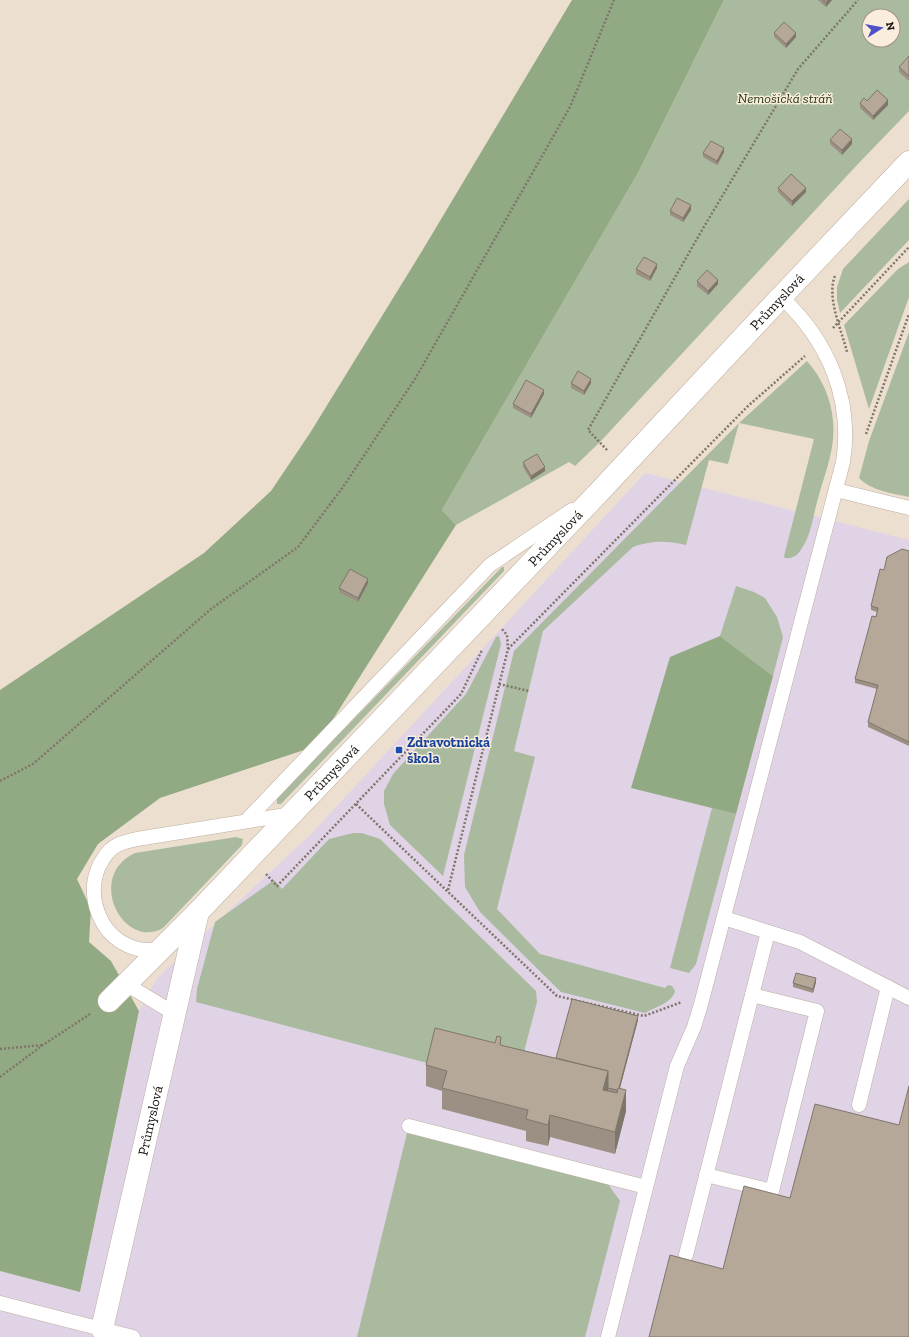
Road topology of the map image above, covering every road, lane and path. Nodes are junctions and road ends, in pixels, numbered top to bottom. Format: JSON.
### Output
{"nodes":[{"id":1,"x":614,"y":0,"type":"edge"},
{"id":2,"x":858,"y":0,"type":"edge"},
{"id":3,"x":909,"y":162,"type":"edge"},
{"id":4,"x":909,"y":247,"type":"edge"},
{"id":5,"x":836,"y":273,"type":"dead end"},
{"id":6,"x":781,"y":297,"type":"junction"},
{"id":7,"x":839,"y":321,"type":"junction"},
{"id":8,"x":819,"y":344,"type":"junction"},
{"id":9,"x":849,"y":359,"type":"dead end"},
{"id":10,"x":866,"y":418,"type":"dead end"},
{"id":11,"x":868,"y":426,"type":"dead end"},
{"id":12,"x":623,"y":467,"type":"junction"},
{"id":13,"x":602,"y":489,"type":"junction"},
{"id":14,"x":836,"y":490,"type":"junction"},
{"id":15,"x":909,"y":508,"type":"edge"},
{"id":16,"x":484,"y":646,"type":"dead end"},
{"id":17,"x":499,"y":684,"type":"junction"},
{"id":18,"x":529,"y":691,"type":"dead end"},
{"id":19,"x":0,"y":781,"type":"edge"},
{"id":20,"x":356,"y":804,"type":"junction"},
{"id":21,"x":292,"y":814,"type":"junction"},
{"id":22,"x":246,"y":821,"type":"junction"},
{"id":23,"x":250,"y":857,"type":"junction"},
{"id":24,"x":448,"y":890,"type":"junction"},
{"id":25,"x":198,"y":912,"type":"junction"},
{"id":26,"x":724,"y":918,"type":"junction"},
{"id":27,"x":768,"y":932,"type":"junction"},
{"id":28,"x":162,"y":947,"type":"junction"},
{"id":29,"x":126,"y":984,"type":"junction"},
{"id":30,"x":888,"y":987,"type":"junction"},
{"id":31,"x":752,"y":995,"type":"junction"},
{"id":32,"x":909,"y":998,"type":"edge"},
{"id":33,"x":109,"y":1001,"type":"joint"},
{"id":34,"x":701,"y":1004,"type":"junction"},
{"id":35,"x":174,"y":1014,"type":"junction"},
{"id":36,"x":43,"y":1045,"type":"junction"},
{"id":37,"x":0,"y":1049,"type":"edge"},
{"id":38,"x":0,"y":1077,"type":"edge"},
{"id":39,"x":859,"y":1105,"type":"dead end"},
{"id":40,"x":409,"y":1126,"type":"dead end"},
{"id":41,"x":706,"y":1175,"type":"junction"},
{"id":42,"x":646,"y":1187,"type":"junction"},
{"id":43,"x":686,"y":1255,"type":"dead end"},
{"id":44,"x":0,"y":1303,"type":"edge"},
{"id":45,"x":102,"y":1329,"type":"junction"},
{"id":46,"x":133,"y":1337,"type":"edge"},
{"id":47,"x":608,"y":1337,"type":"edge"}],
"edges":[{"from":1,"to":19,"type":"path"},
{"from":2,"to":12,"type":"path"},
{"from":3,"to":6,"type":"street","name":"Průmyslová"},
{"from":4,"to":7,"type":"path"},
{"from":5,"to":7,"type":"path"},
{"from":6,"to":8,"type":"lane"},
{"from":6,"to":12,"type":"street","name":"Průmyslová"},
{"from":7,"to":8,"type":"path"},
{"from":7,"to":9,"type":"path"},
{"from":8,"to":14,"type":"lane"},
{"from":8,"to":17,"type":"path"},
{"from":10,"to":11,"type":"path"},
{"from":12,"to":13,"type":"street","name":"Průmyslová"},
{"from":13,"to":21,"type":"street","name":"Průmyslová"},
{"from":13,"to":22,"type":"lane"},
{"from":14,"to":15,"type":"lane"},
{"from":14,"to":26,"type":"lane"},
{"from":16,"to":20,"type":"path"},
{"from":17,"to":18,"type":"path"},
{"from":17,"to":24,"type":"path"},
{"from":20,"to":23,"type":"path"},
{"from":20,"to":24,"type":"path"},
{"from":21,"to":22,"type":"lane"},
{"from":21,"to":23,"type":"street","name":"Průmyslová"},
{"from":22,"to":28,"type":"lane"},
{"from":23,"to":25,"type":"street","name":"Průmyslová"},
{"from":24,"to":34,"type":"path"},
{"from":25,"to":28,"type":"street","name":"Průmyslová"},
{"from":25,"to":35,"type":"street","name":"Průmyslová"},
{"from":26,"to":27,"type":"lane"},
{"from":26,"to":34,"type":"lane"},
{"from":27,"to":30,"type":"lane"},
{"from":27,"to":31,"type":"lane"},
{"from":28,"to":29,"type":"street","name":"Průmyslová"},
{"from":29,"to":33,"type":"street","name":"Průmyslová"},
{"from":29,"to":35,"type":"lane"},
{"from":30,"to":32,"type":"lane"},
{"from":30,"to":39,"type":"lane"},
{"from":31,"to":41,"type":"lane"},
{"from":31,"to":41,"type":"lane"},
{"from":33,"to":36,"type":"path"},
{"from":34,"to":42,"type":"lane"},
{"from":35,"to":45,"type":"street","name":"Průmyslová"},
{"from":36,"to":37,"type":"path"},
{"from":36,"to":38,"type":"path"},
{"from":40,"to":42,"type":"lane"},
{"from":41,"to":43,"type":"lane"},
{"from":42,"to":47,"type":"lane"},
{"from":44,"to":45,"type":"lane"},
{"from":45,"to":46,"type":"lane"}]}
